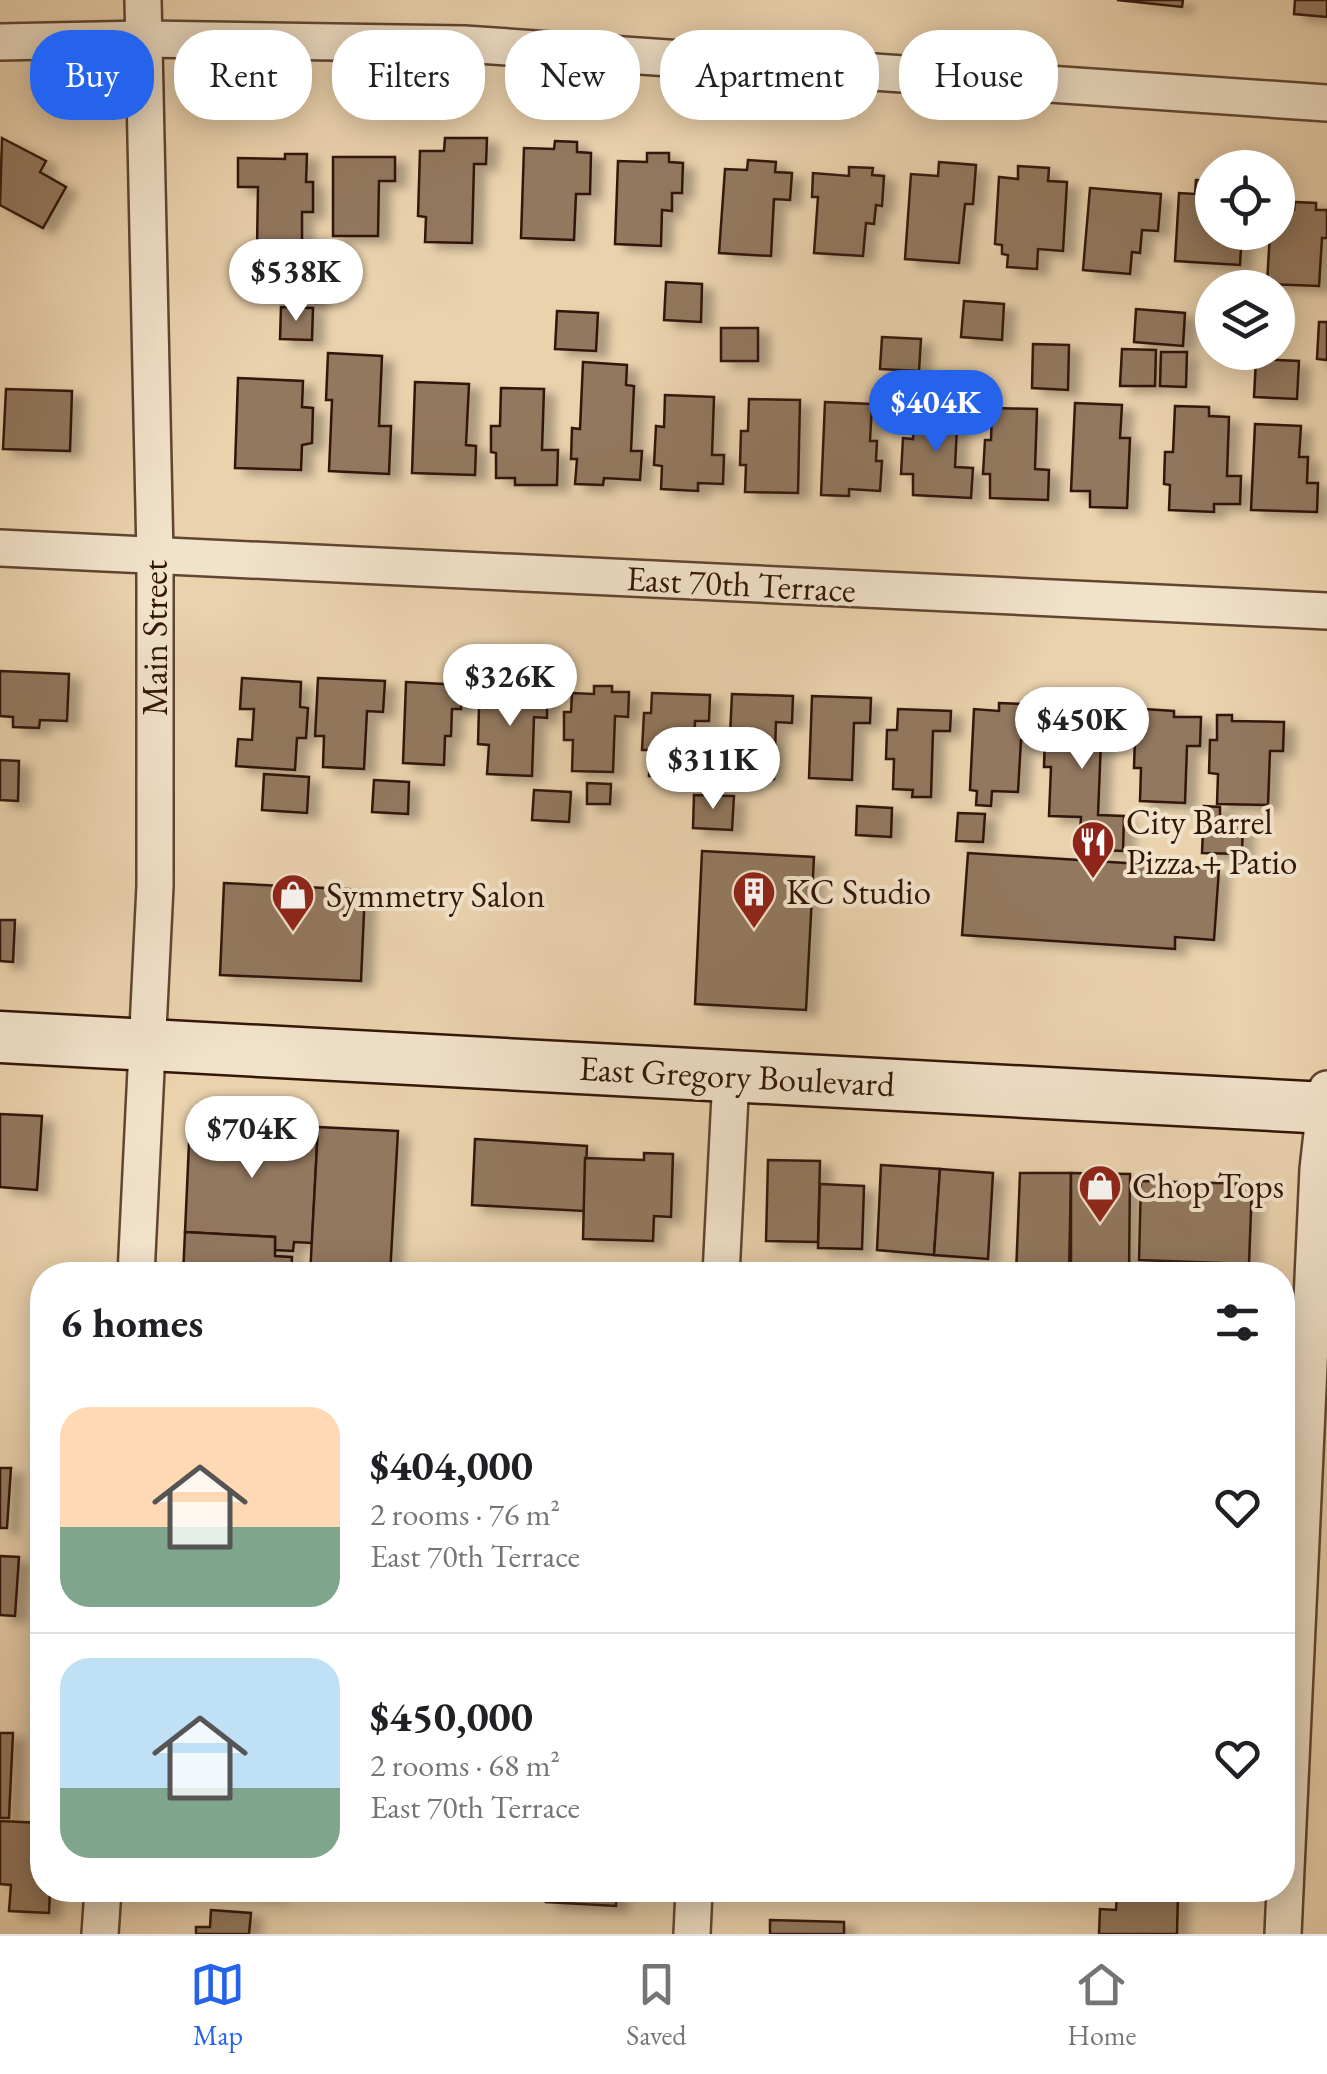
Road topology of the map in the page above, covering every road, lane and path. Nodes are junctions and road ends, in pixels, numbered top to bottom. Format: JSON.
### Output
{"nodes":[{"id":1,"x":143,"y":0,"type":"edge"},
{"id":2,"x":144,"y":30,"type":"edge"},
{"id":3,"x":154,"y":38,"type":"edge"},
{"id":4,"x":30,"y":41,"type":"edge"},
{"id":5,"x":0,"y":42,"type":"edge"},
{"id":6,"x":1327,"y":102,"type":"edge"},
{"id":7,"x":146,"y":120,"type":"edge"},
{"id":8,"x":0,"y":548,"type":"edge"},
{"id":9,"x":155,"y":556,"type":"junction"},
{"id":10,"x":1327,"y":611,"type":"edge"},
{"id":11,"x":0,"y":1037,"type":"edge"},
{"id":12,"x":147,"y":1045,"type":"junction"},
{"id":13,"x":731,"y":1076,"type":"junction"},
{"id":14,"x":1325,"y":1101,"type":"edge"},
{"id":15,"x":137,"y":1262,"type":"edge"},
{"id":16,"x":723,"y":1262,"type":"edge"},
{"id":17,"x":1295,"y":1696,"type":"edge"},
{"id":18,"x":102,"y":1902,"type":"edge"},
{"id":19,"x":693,"y":1902,"type":"edge"},
{"id":20,"x":1285,"y":1902,"type":"edge"},
{"id":21,"x":100,"y":1934,"type":"edge"},
{"id":22,"x":692,"y":1934,"type":"edge"},
{"id":23,"x":1283,"y":1934,"type":"edge"}],
"edges":[{"from":1,"to":2,"type":"street","name":"Main Street"},
{"from":3,"to":6,"type":"street"},
{"from":4,"to":5,"type":"street"},
{"from":7,"to":9,"type":"street","name":"Main Street"},
{"from":8,"to":9,"type":"street","name":"East 70th Terrace"},
{"from":9,"to":10,"type":"street","name":"East 70th Terrace"},
{"from":9,"to":12,"type":"street","name":"Main Street"},
{"from":11,"to":12,"type":"main road","name":"East Gregory Boulevard"},
{"from":12,"to":13,"type":"main road","name":"East Gregory Boulevard"},
{"from":12,"to":15,"type":"street","name":"Main Street"},
{"from":13,"to":14,"type":"main road","name":"East Gregory Boulevard"},
{"from":13,"to":16,"type":"street"},
{"from":14,"to":17,"type":"street"},
{"from":18,"to":21,"type":"street"},
{"from":19,"to":22,"type":"street"},
{"from":20,"to":23,"type":"street"}]}
